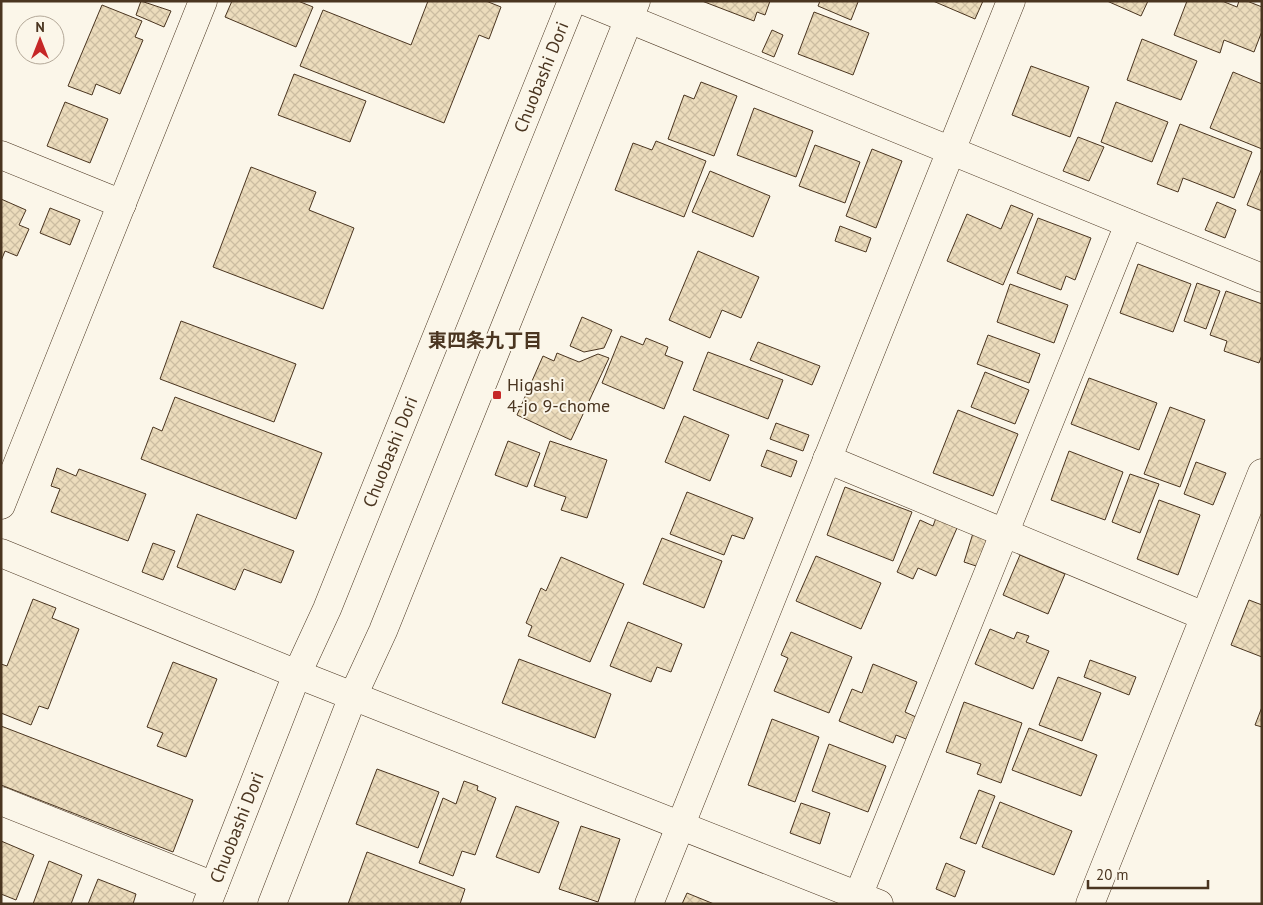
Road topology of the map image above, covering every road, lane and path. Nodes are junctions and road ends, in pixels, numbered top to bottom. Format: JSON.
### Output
{"nodes":[{"id":1,"x":203,"y":1,"type":"edge"},
{"id":2,"x":572,"y":1,"type":"edge"},
{"id":3,"x":585,"y":1,"type":"edge"},
{"id":4,"x":1011,"y":1,"type":"edge"},
{"id":5,"x":632,"y":10,"type":"edge"},
{"id":6,"x":951,"y":151,"type":"junction"},
{"id":7,"x":1,"y":155,"type":"edge"},
{"id":8,"x":122,"y":204,"type":"junction"},
{"id":9,"x":1129,"y":224,"type":"junction"},
{"id":10,"x":1262,"y":278,"type":"edge"},
{"id":11,"x":827,"y":460,"type":"junction"},
{"id":12,"x":1262,"y":472,"type":"edge"},
{"id":13,"x":1,"y":505,"type":"edge"},
{"id":14,"x":1005,"y":532,"type":"junction"},
{"id":15,"x":1,"y":553,"type":"edge"},
{"id":16,"x":1204,"y":616,"type":"junction"},
{"id":17,"x":298,"y":674,"type":"junction"},
{"id":18,"x":353,"y":696,"type":"junction"},
{"id":19,"x":1,"y":801,"type":"edge"},
{"id":20,"x":680,"y":825,"type":"junction"},
{"id":21,"x":211,"y":895,"type":"edge"},
{"id":22,"x":856,"y":898,"type":"edge"},
{"id":23,"x":272,"y":904,"type":"edge"},
{"id":24,"x":648,"y":904,"type":"edge"},
{"id":25,"x":1090,"y":904,"type":"edge"}],
"edges":[{"from":1,"to":8,"type":"street"},
{"from":2,"to":17,"type":"street","name":"Chuobashi Dori"},
{"from":3,"to":5,"type":"street"},
{"from":4,"to":6,"type":"street"},
{"from":5,"to":6,"type":"street"},
{"from":5,"to":18,"type":"street"},
{"from":6,"to":9,"type":"street"},
{"from":6,"to":11,"type":"street"},
{"from":7,"to":8,"type":"street"},
{"from":8,"to":13,"type":"street"},
{"from":9,"to":10,"type":"street"},
{"from":9,"to":14,"type":"street"},
{"from":11,"to":14,"type":"street"},
{"from":11,"to":20,"type":"street"},
{"from":12,"to":16,"type":"street"},
{"from":14,"to":16,"type":"street"},
{"from":14,"to":22,"type":"street"},
{"from":15,"to":17,"type":"street"},
{"from":16,"to":25,"type":"street"},
{"from":17,"to":18,"type":"street"},
{"from":17,"to":21,"type":"street","name":"Chuobashi Dori"},
{"from":18,"to":20,"type":"street"},
{"from":18,"to":23,"type":"street"},
{"from":19,"to":21,"type":"street"},
{"from":20,"to":22,"type":"street"},
{"from":20,"to":24,"type":"street"}]}
